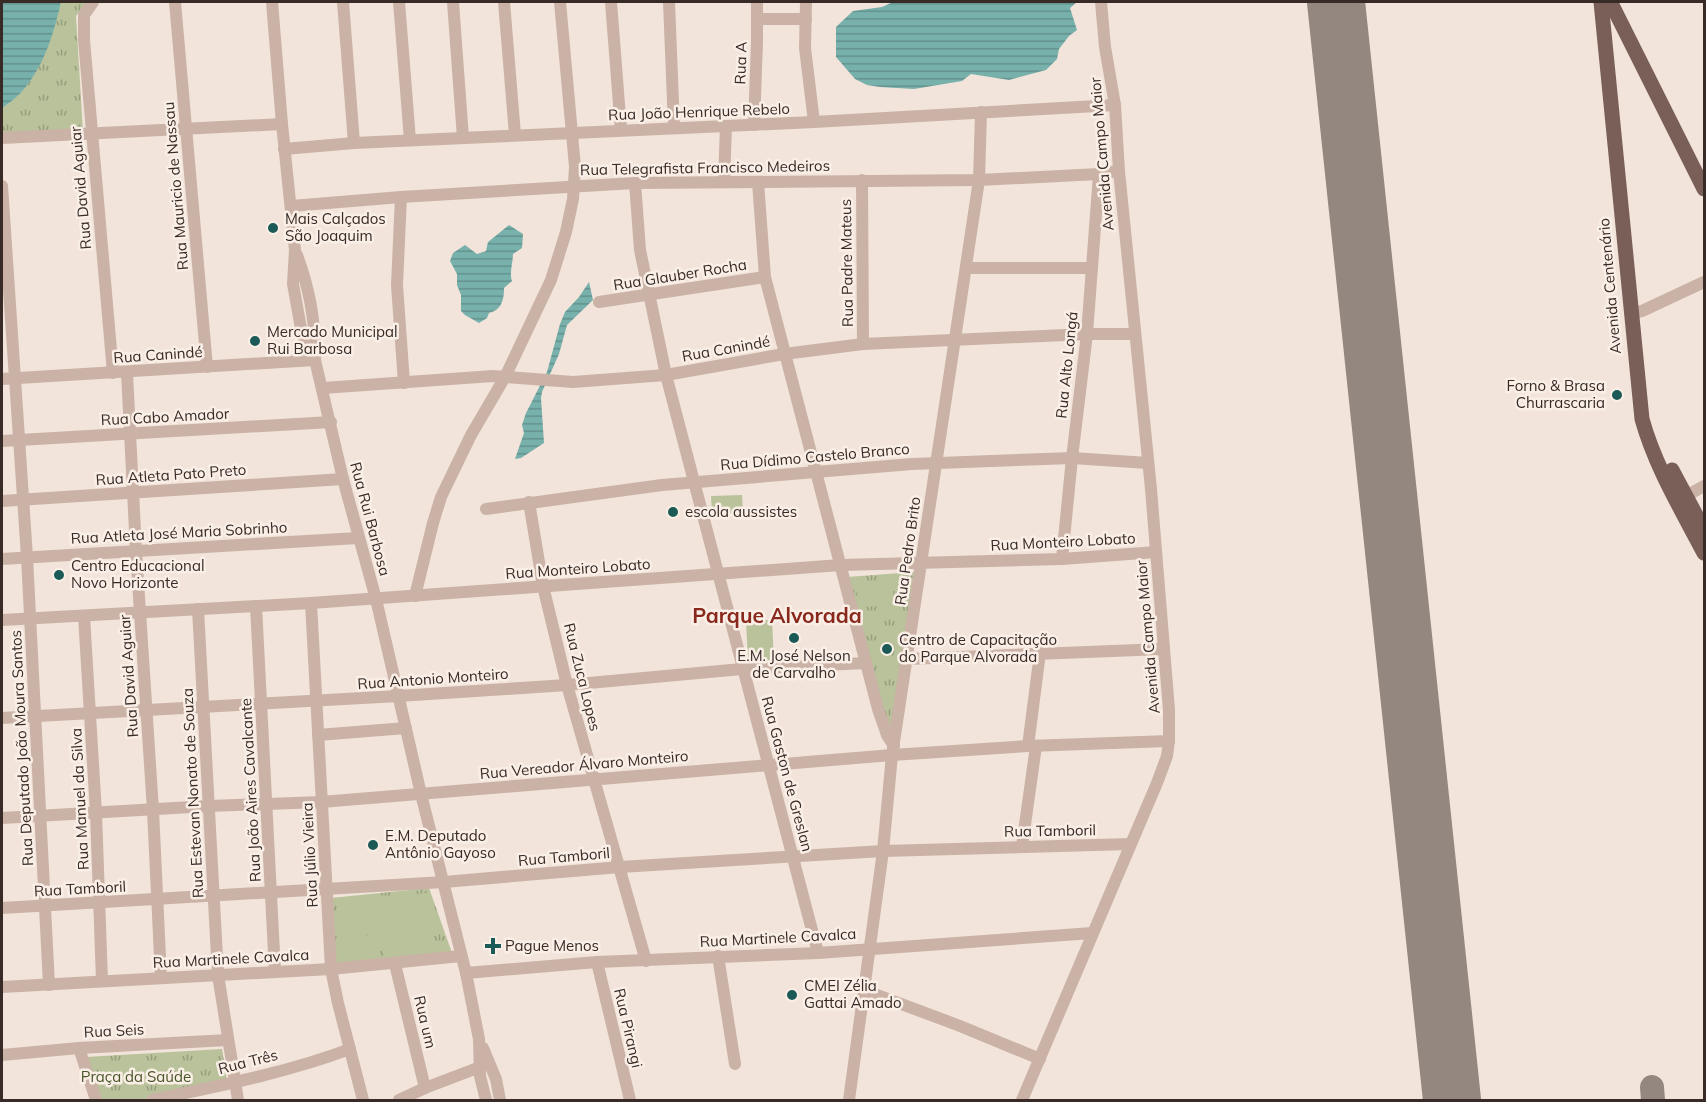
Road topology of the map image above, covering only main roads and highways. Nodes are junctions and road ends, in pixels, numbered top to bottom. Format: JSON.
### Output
{"nodes":[{"id":1,"x":1609,"y":3,"type":"edge"},
{"id":2,"x":1704,"y":189,"type":"edge"},
{"id":3,"x":1637,"y":312,"type":"junction"},
{"id":4,"x":1704,"y":531,"type":"edge"},
{"id":5,"x":1704,"y":553,"type":"edge"}],
"edges":[{"from":1,"to":2,"type":"main road"},
{"from":1,"to":3,"type":"main road","name":"Avenida Centenário"},
{"from":3,"to":4,"type":"main road","name":"Avenida Centenário"},
{"from":3,"to":5,"type":"main road","name":"Avenida Centenário"}]}
